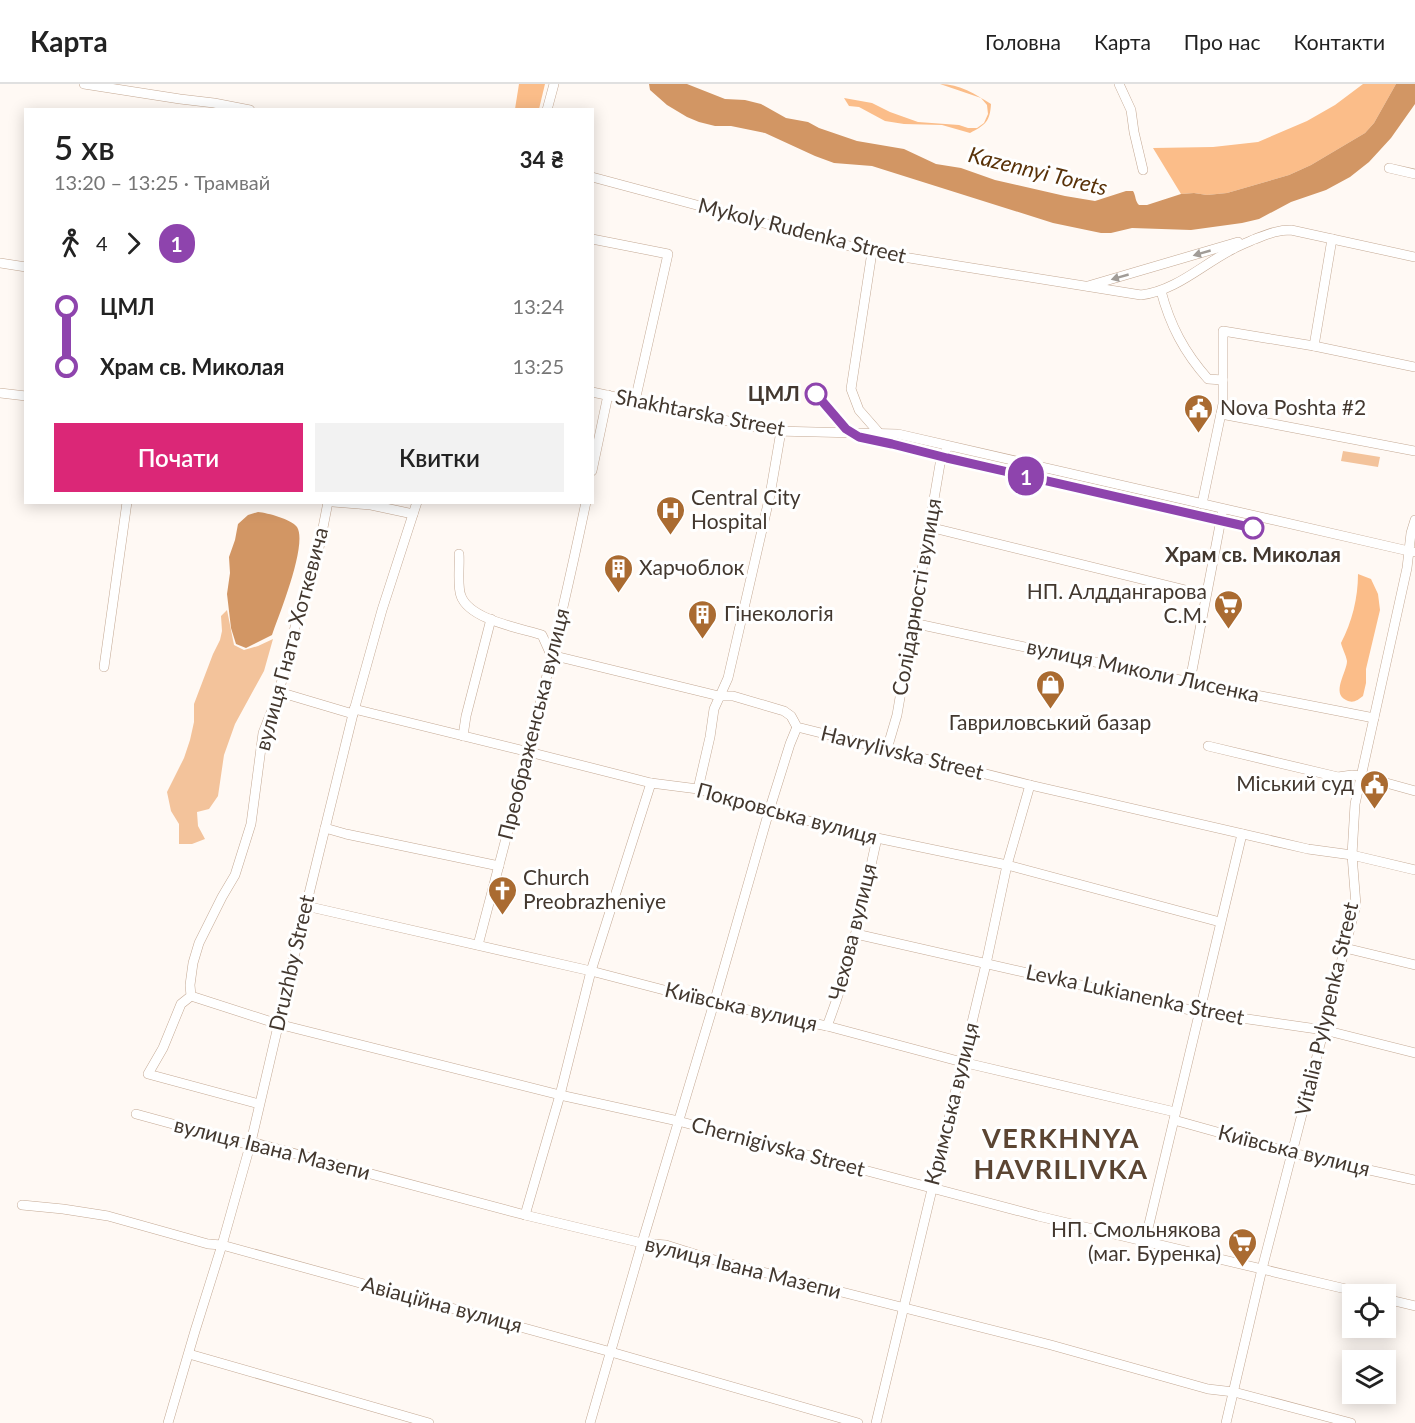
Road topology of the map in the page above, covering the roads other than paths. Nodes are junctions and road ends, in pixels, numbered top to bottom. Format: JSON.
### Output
{"nodes":[{"id":1,"x":84,"y":84,"type":"edge"},
{"id":2,"x":554,"y":84,"type":"edge"},
{"id":3,"x":1119,"y":84,"type":"edge"},
{"id":4,"x":176,"y":98,"type":"junction"},
{"id":5,"x":178,"y":108,"type":"edge"},
{"id":6,"x":240,"y":108,"type":"edge"},
{"id":7,"x":548,"y":108,"type":"edge"},
{"id":8,"x":1389,"y":168,"type":"dead end"},
{"id":9,"x":1143,"y":170,"type":"dead end"},
{"id":10,"x":1415,"y":174,"type":"edge"},
{"id":11,"x":594,"y":178,"type":"edge"},
{"id":12,"x":1278,"y":230,"type":"junction"},
{"id":13,"x":594,"y":239,"type":"edge"},
{"id":14,"x":1332,"y":239,"type":"junction"},
{"id":15,"x":872,"y":252,"type":"junction"},
{"id":16,"x":1415,"y":257,"type":"edge"},
{"id":17,"x":0,"y":263,"type":"edge"},
{"id":18,"x":24,"y":267,"type":"edge"},
{"id":19,"x":1085,"y":287,"type":"junction"},
{"id":20,"x":1161,"y":291,"type":"junction"},
{"id":21,"x":1314,"y":346,"type":"junction"},
{"id":22,"x":1415,"y":368,"type":"edge"},
{"id":23,"x":1223,"y":380,"type":"junction"},
{"id":24,"x":594,"y":392,"type":"edge"},
{"id":25,"x":0,"y":393,"type":"edge"},
{"id":26,"x":608,"y":395,"type":"junction"},
{"id":27,"x":24,"y":396,"type":"edge"},
{"id":28,"x":635,"y":402,"type":"junction"},
{"id":29,"x":1221,"y":414,"type":"junction"},
{"id":30,"x":781,"y":431,"type":"junction"},
{"id":31,"x":880,"y":434,"type":"junction"},
{"id":32,"x":948,"y":446,"type":"junction"},
{"id":33,"x":1415,"y":451,"type":"edge"},
{"id":34,"x":594,"y":462,"type":"edge"},
{"id":35,"x":127,"y":504,"type":"edge"},
{"id":36,"x":330,"y":504,"type":"edge"},
{"id":37,"x":357,"y":504,"type":"edge"},
{"id":38,"x":416,"y":504,"type":"edge"},
{"id":39,"x":586,"y":504,"type":"edge"},
{"id":40,"x":1202,"y":504,"type":"junction"},
{"id":41,"x":1223,"y":509,"type":"junction"},
{"id":42,"x":412,"y":514,"type":"junction"},
{"id":43,"x":1415,"y":520,"type":"edge"},
{"id":44,"x":929,"y":527,"type":"junction"},
{"id":45,"x":1412,"y":552,"type":"edge"},
{"id":46,"x":459,"y":554,"type":"dead end"},
{"id":47,"x":1215,"y":555,"type":"junction"},
{"id":48,"x":1202,"y":594,"type":"junction"},
{"id":49,"x":491,"y":620,"type":"junction"},
{"id":50,"x":913,"y":623,"type":"junction"},
{"id":51,"x":551,"y":655,"type":"junction"},
{"id":52,"x":104,"y":667,"type":"dead end"},
{"id":53,"x":1189,"y":681,"type":"junction"},
{"id":54,"x":279,"y":692,"type":"junction"},
{"id":55,"x":719,"y":696,"type":"junction"},
{"id":56,"x":353,"y":712,"type":"junction"},
{"id":57,"x":1374,"y":718,"type":"junction"},
{"id":58,"x":797,"y":727,"type":"junction"},
{"id":59,"x":463,"y":736,"type":"junction"},
{"id":60,"x":1208,"y":746,"type":"dead end"},
{"id":61,"x":887,"y":748,"type":"junction"},
{"id":62,"x":529,"y":752,"type":"junction"},
{"id":63,"x":1361,"y":776,"type":"junction"},
{"id":64,"x":651,"y":783,"type":"junction"},
{"id":65,"x":1030,"y":785,"type":"junction"},
{"id":66,"x":698,"y":789,"type":"junction"},
{"id":67,"x":1415,"y":790,"type":"edge"},
{"id":68,"x":769,"y":811,"type":"junction"},
{"id":69,"x":325,"y":828,"type":"junction"},
{"id":70,"x":1242,"y":834,"type":"junction"},
{"id":71,"x":877,"y":838,"type":"junction"},
{"id":72,"x":1352,"y":855,"type":"junction"},
{"id":73,"x":1007,"y":865,"type":"junction"},
{"id":74,"x":499,"y":866,"type":"junction"},
{"id":75,"x":1415,"y":870,"type":"edge"},
{"id":76,"x":306,"y":906,"type":"junction"},
{"id":77,"x":1220,"y":922,"type":"junction"},
{"id":78,"x":856,"y":934,"type":"junction"},
{"id":79,"x":478,"y":945,"type":"junction"},
{"id":80,"x":1345,"y":948,"type":"junction"},
{"id":81,"x":986,"y":964,"type":"junction"},
{"id":82,"x":1415,"y":965,"type":"edge"},
{"id":83,"x":591,"y":971,"type":"junction"},
{"id":84,"x":191,"y":996,"type":"junction"},
{"id":85,"x":714,"y":1003,"type":"junction"},
{"id":86,"x":1199,"y":1012,"type":"junction"},
{"id":87,"x":278,"y":1024,"type":"junction"},
{"id":88,"x":827,"y":1026,"type":"junction"},
{"id":89,"x":1324,"y":1030,"type":"junction"},
{"id":90,"x":1415,"y":1053,"type":"edge"},
{"id":91,"x":962,"y":1062,"type":"junction"},
{"id":92,"x":560,"y":1095,"type":"junction"},
{"id":93,"x":259,"y":1104,"type":"junction"},
{"id":94,"x":136,"y":1114,"type":"dead end"},
{"id":95,"x":1174,"y":1116,"type":"junction"},
{"id":96,"x":678,"y":1121,"type":"junction"},
{"id":97,"x":251,"y":1142,"type":"junction"},
{"id":98,"x":1292,"y":1152,"type":"junction"},
{"id":99,"x":1415,"y":1180,"type":"edge"},
{"id":100,"x":932,"y":1187,"type":"junction"},
{"id":101,"x":22,"y":1205,"type":"dead end"},
{"id":102,"x":525,"y":1215,"type":"junction"},
{"id":103,"x":1145,"y":1240,"type":"junction"},
{"id":104,"x":642,"y":1243,"type":"junction"},
{"id":105,"x":222,"y":1245,"type":"junction"},
{"id":106,"x":1262,"y":1269,"type":"junction"},
{"id":107,"x":1342,"y":1288,"type":"edge"},
{"id":108,"x":1396,"y":1301,"type":"edge"},
{"id":109,"x":1415,"y":1306,"type":"edge"},
{"id":110,"x":903,"y":1307,"type":"junction"},
{"id":111,"x":611,"y":1352,"type":"junction"},
{"id":112,"x":189,"y":1354,"type":"junction"},
{"id":113,"x":1234,"y":1392,"type":"junction"},
{"id":114,"x":168,"y":1423,"type":"edge"},
{"id":115,"x":429,"y":1423,"type":"edge"},
{"id":116,"x":590,"y":1423,"type":"edge"},
{"id":117,"x":858,"y":1423,"type":"edge"},
{"id":118,"x":876,"y":1423,"type":"edge"},
{"id":119,"x":1226,"y":1423,"type":"edge"},
{"id":120,"x":1351,"y":1423,"type":"edge"}],
"edges":[{"from":1,"to":4,"type":"street"},
{"from":2,"to":7,"type":"street"},
{"from":3,"to":9,"type":"street"},
{"from":4,"to":5,"type":"street"},
{"from":4,"to":6,"type":"street"},
{"from":8,"to":10,"type":"street"},
{"from":11,"to":15,"type":"street","name":"Mykoly Rudenka Street"},
{"from":12,"to":14,"type":"street"},
{"from":12,"to":19,"type":"street","name":"Mykoly Rudenka Street","one_way":true},
{"from":12,"to":20,"type":"street"},
{"from":13,"to":28,"type":"street"},
{"from":14,"to":16,"type":"street"},
{"from":14,"to":21,"type":"street"},
{"from":15,"to":19,"type":"street","name":"Mykoly Rudenka Street"},
{"from":15,"to":31,"type":"street"},
{"from":17,"to":18,"type":"street"},
{"from":19,"to":20,"type":"street","name":"Mykoly Rudenka Street"},
{"from":20,"to":23,"type":"street"},
{"from":21,"to":22,"type":"street"},
{"from":21,"to":23,"type":"street"},
{"from":23,"to":29,"type":"street"},
{"from":24,"to":26,"type":"street","name":"Shakhtarska Street"},
{"from":25,"to":27,"type":"street"},
{"from":26,"to":28,"type":"street","name":"Shakhtarska Street"},
{"from":26,"to":34,"type":"street"},
{"from":28,"to":30,"type":"street","name":"Shakhtarska Street"},
{"from":29,"to":33,"type":"street"},
{"from":29,"to":40,"type":"street"},
{"from":30,"to":31,"type":"street","name":"Shakhtarska Street"},
{"from":30,"to":55,"type":"street"},
{"from":31,"to":32,"type":"street","name":"Shakhtarska Street"},
{"from":32,"to":40,"type":"street","name":"Shakhtarska Street"},
{"from":32,"to":44,"type":"street","name":"Солідарності вулиця"},
{"from":35,"to":52,"type":"street"},
{"from":36,"to":54,"type":"street","name":"вулиця Гната Хоткевича"},
{"from":37,"to":42,"type":"street"},
{"from":38,"to":42,"type":"street","name":"Druzhby Street"},
{"from":39,"to":51,"type":"street","name":"Преображенська вулиця"},
{"from":40,"to":41,"type":"street","name":"Shakhtarska Street"},
{"from":41,"to":45,"type":"street","name":"Shakhtarska Street"},
{"from":41,"to":47,"type":"street"},
{"from":42,"to":56,"type":"street","name":"Druzhby Street"},
{"from":43,"to":45,"type":"street","name":"Vitalia Pylypenka Street"},
{"from":44,"to":48,"type":"street"},
{"from":44,"to":50,"type":"street","name":"Солідарності вулиця"},
{"from":45,"to":57,"type":"street","name":"Vitalia Pylypenka Street"},
{"from":46,"to":49,"type":"street"},
{"from":47,"to":48,"type":"street"},
{"from":47,"to":53,"type":"street"},
{"from":48,"to":53,"type":"street"},
{"from":49,"to":51,"type":"street"},
{"from":49,"to":59,"type":"street"},
{"from":50,"to":53,"type":"street","name":"вулиця Миколи Лисенка"},
{"from":50,"to":61,"type":"street","name":"Солідарності вулиця"},
{"from":51,"to":55,"type":"street","name":"Havrylivska Street"},
{"from":51,"to":62,"type":"street","name":"Преображенська вулиця"},
{"from":53,"to":57,"type":"street","name":"вулиця Миколи Лисенка"},
{"from":54,"to":56,"type":"street","name":"Покровська вулиця"},
{"from":54,"to":84,"type":"street","name":"вулиця Гната Хоткевича"},
{"from":55,"to":58,"type":"street","name":"Havrylivska Street"},
{"from":55,"to":66,"type":"street"},
{"from":56,"to":59,"type":"street","name":"Покровська вулиця"},
{"from":56,"to":69,"type":"street","name":"Druzhby Street"},
{"from":57,"to":63,"type":"street","name":"Vitalia Pylypenka Street"},
{"from":58,"to":61,"type":"street","name":"Havrylivska Street"},
{"from":58,"to":68,"type":"street"},
{"from":59,"to":62,"type":"street","name":"Покровська вулиця"},
{"from":60,"to":63,"type":"street"},
{"from":61,"to":65,"type":"street","name":"Havrylivska Street"},
{"from":62,"to":64,"type":"street","name":"Покровська вулиця"},
{"from":62,"to":74,"type":"street","name":"Преображенська вулиця"},
{"from":63,"to":67,"type":"street"},
{"from":63,"to":72,"type":"street","name":"Vitalia Pylypenka Street"},
{"from":64,"to":66,"type":"street","name":"Покровська вулиця"},
{"from":64,"to":83,"type":"street"},
{"from":65,"to":70,"type":"street","name":"Havrylivska Street"},
{"from":65,"to":73,"type":"street","name":"Кримська вулиця"},
{"from":66,"to":68,"type":"street","name":"Покровська вулиця"},
{"from":68,"to":71,"type":"street","name":"Покровська вулиця"},
{"from":68,"to":85,"type":"street"},
{"from":69,"to":74,"type":"street"},
{"from":69,"to":76,"type":"street","name":"Druzhby Street"},
{"from":70,"to":72,"type":"street","name":"Havrylivska Street"},
{"from":70,"to":77,"type":"street"},
{"from":71,"to":73,"type":"street","name":"Покровська вулиця"},
{"from":71,"to":78,"type":"street","name":"Чехова вулиця"},
{"from":72,"to":75,"type":"street","name":"Havrylivska Street"},
{"from":72,"to":80,"type":"street","name":"Vitalia Pylypenka Street"},
{"from":73,"to":77,"type":"street","name":"Покровська вулиця"},
{"from":73,"to":81,"type":"street","name":"Кримська вулиця"},
{"from":74,"to":79,"type":"street","name":"Преображенська вулиця"},
{"from":76,"to":79,"type":"street","name":"Київська вулиця"},
{"from":76,"to":87,"type":"street","name":"Druzhby Street"},
{"from":77,"to":86,"type":"street"},
{"from":78,"to":81,"type":"street","name":"Levka Lukianenka Street"},
{"from":78,"to":88,"type":"street","name":"Чехова вулиця"},
{"from":79,"to":83,"type":"street","name":"Київська вулиця"},
{"from":80,"to":82,"type":"street"},
{"from":80,"to":89,"type":"street","name":"Vitalia Pylypenka Street"},
{"from":81,"to":86,"type":"street","name":"Levka Lukianenka Street"},
{"from":81,"to":91,"type":"street","name":"Кримська вулиця"},
{"from":83,"to":85,"type":"street","name":"Київська вулиця"},
{"from":83,"to":92,"type":"street"},
{"from":84,"to":87,"type":"street","name":"Chernigivska Street"},
{"from":84,"to":93,"type":"street"},
{"from":85,"to":88,"type":"street","name":"Київська вулиця"},
{"from":85,"to":96,"type":"street"},
{"from":86,"to":89,"type":"street","name":"Levka Lukianenka Street"},
{"from":86,"to":95,"type":"street"},
{"from":87,"to":92,"type":"street","name":"Chernigivska Street"},
{"from":87,"to":93,"type":"street","name":"Druzhby Street"},
{"from":88,"to":91,"type":"street","name":"Київська вулиця"},
{"from":89,"to":90,"type":"street","name":"Levka Lukianenka Street"},
{"from":89,"to":98,"type":"street","name":"Vitalia Pylypenka Street"},
{"from":91,"to":95,"type":"street","name":"Київська вулиця"},
{"from":91,"to":100,"type":"street","name":"Кримська вулиця"},
{"from":92,"to":96,"type":"street","name":"Chernigivska Street"},
{"from":92,"to":102,"type":"street"},
{"from":93,"to":97,"type":"street","name":"Druzhby Street"},
{"from":94,"to":97,"type":"street","name":"вулиця Івана Мазепи"},
{"from":95,"to":98,"type":"street","name":"Київська вулиця"},
{"from":95,"to":103,"type":"street"},
{"from":96,"to":100,"type":"street","name":"Chernigivska Street"},
{"from":96,"to":104,"type":"street"},
{"from":97,"to":102,"type":"street","name":"вулиця Івана Мазепи"},
{"from":97,"to":105,"type":"street","name":"Druzhby Street"},
{"from":98,"to":99,"type":"street","name":"Київська вулиця"},
{"from":98,"to":106,"type":"street","name":"Vitalia Pylypenka Street"},
{"from":100,"to":103,"type":"street","name":"Chernigivska Street"},
{"from":100,"to":110,"type":"street","name":"Кримська вулиця"},
{"from":101,"to":105,"type":"street","name":"Авіаційна вулиця"},
{"from":102,"to":104,"type":"street","name":"вулиця Івана Мазепи"},
{"from":103,"to":106,"type":"street","name":"Chernigivska Street"},
{"from":104,"to":110,"type":"street","name":"вулиця Івана Мазепи"},
{"from":104,"to":111,"type":"street"},
{"from":105,"to":111,"type":"street","name":"Авіаційна вулиця"},
{"from":105,"to":112,"type":"street","name":"Druzhby Street"},
{"from":106,"to":107,"type":"street","name":"Chernigivska Street"},
{"from":106,"to":113,"type":"street","name":"Vitalia Pylypenka Street"},
{"from":108,"to":109,"type":"street"},
{"from":110,"to":113,"type":"street","name":"вулиця Івана Мазепи"},
{"from":110,"to":118,"type":"street","name":"Кримська вулиця"},
{"from":111,"to":116,"type":"street"},
{"from":111,"to":117,"type":"street","name":"Авіаційна вулиця"},
{"from":112,"to":114,"type":"street","name":"Druzhby Street"},
{"from":112,"to":115,"type":"street"},
{"from":113,"to":119,"type":"street","name":"Vitalia Pylypenka Street"},
{"from":113,"to":120,"type":"street","name":"вулиця Івана Мазепи"}]}
